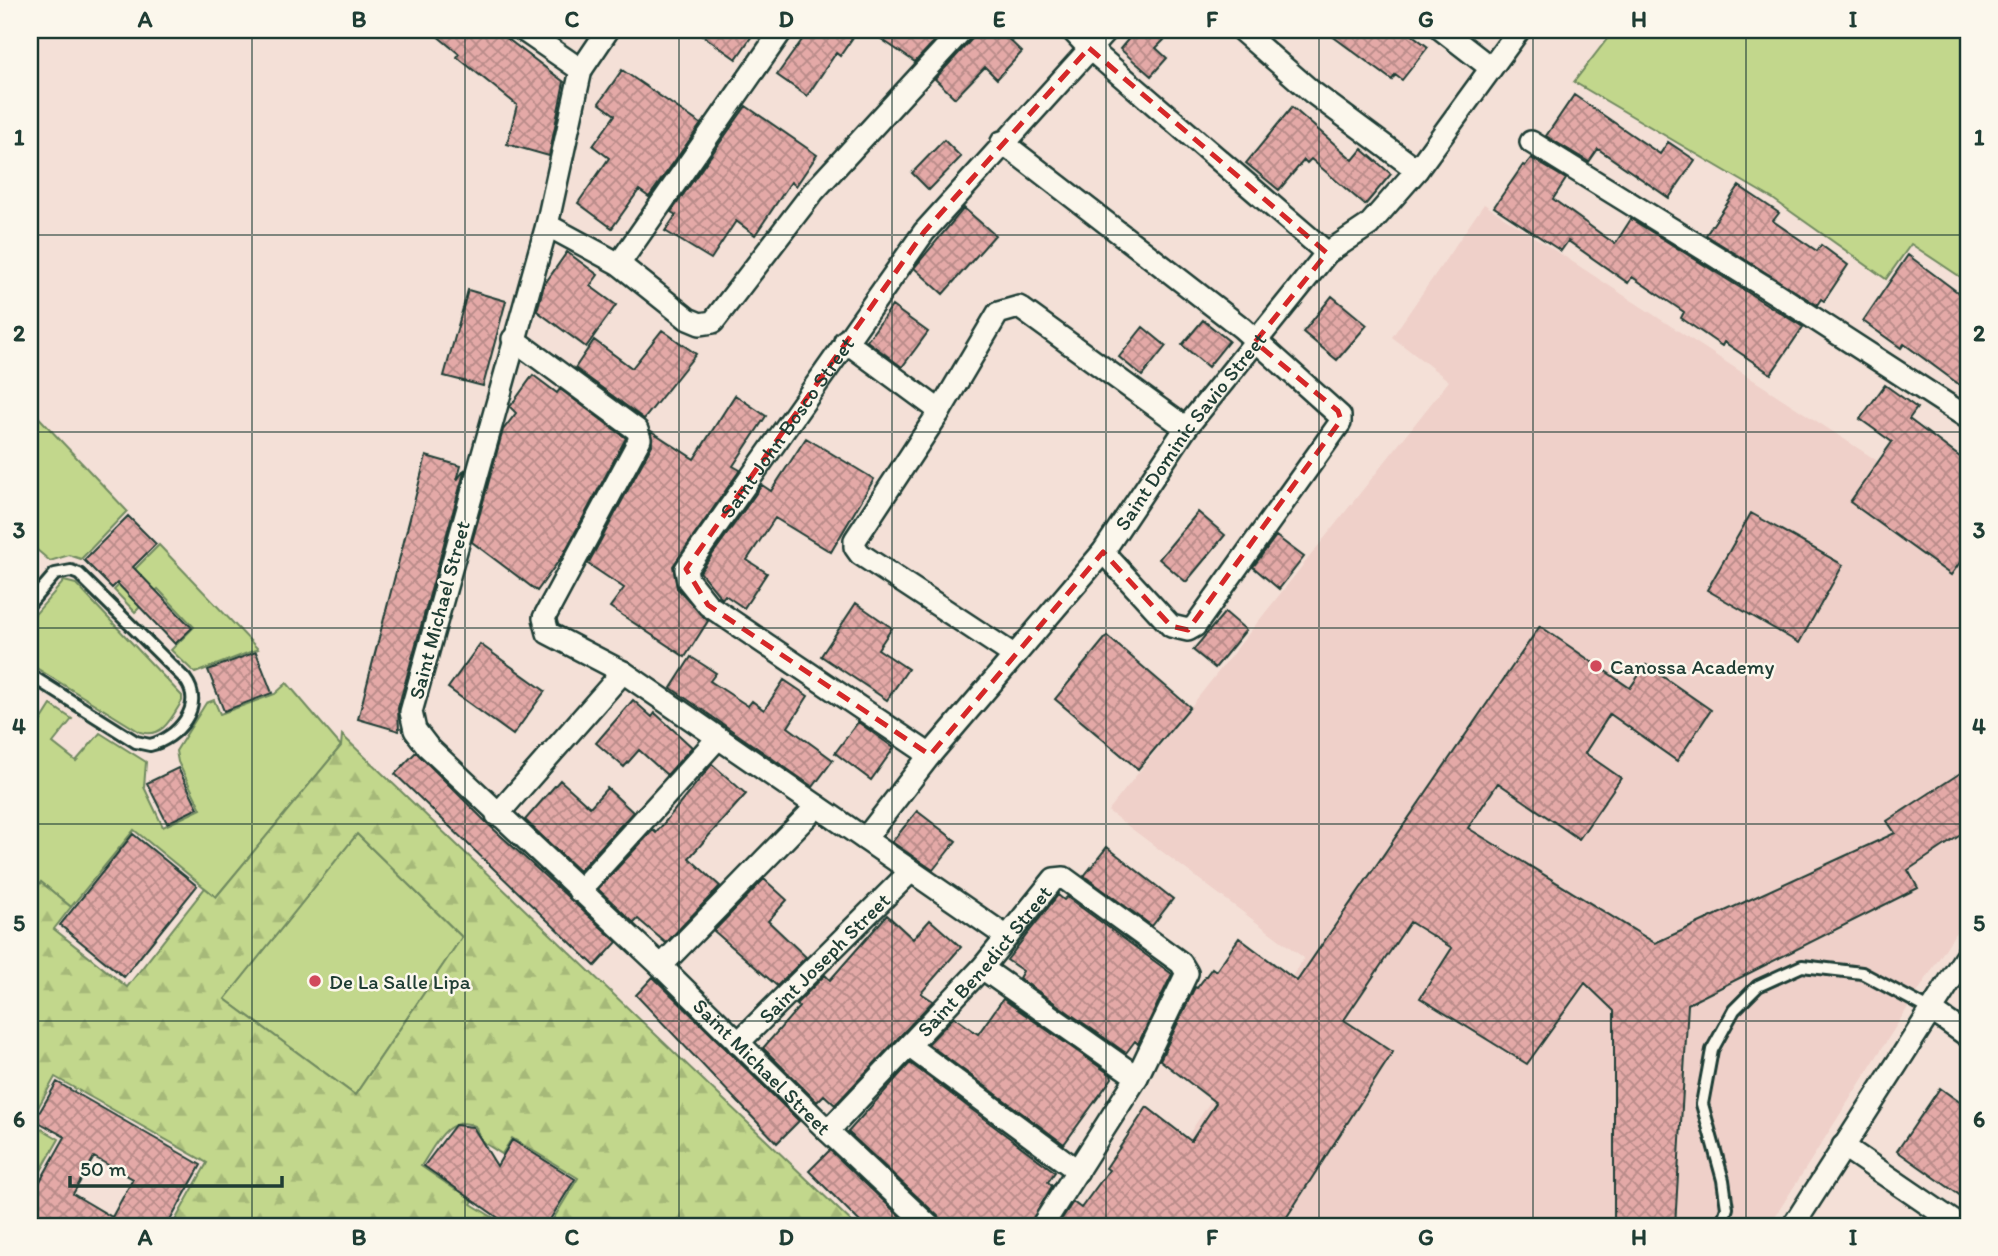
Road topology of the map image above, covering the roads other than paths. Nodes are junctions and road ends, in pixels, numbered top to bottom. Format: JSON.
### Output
{"nodes":[{"id":1,"x":523,"y":30,"type":"edge"},
{"id":2,"x":608,"y":30,"type":"edge"},
{"id":3,"x":782,"y":30,"type":"edge"},
{"id":4,"x":962,"y":30,"type":"edge"},
{"id":5,"x":1072,"y":30,"type":"edge"},
{"id":6,"x":1107,"y":30,"type":"edge"},
{"id":7,"x":1241,"y":30,"type":"edge"},
{"id":8,"x":1442,"y":30,"type":"edge"},
{"id":9,"x":1519,"y":30,"type":"edge"},
{"id":10,"x":1089,"y":48,"type":"junction"},
{"id":11,"x":1491,"y":68,"type":"junction"},
{"id":12,"x":581,"y":70,"type":"junction"},
{"id":13,"x":1002,"y":142,"type":"junction"},
{"id":14,"x":1531,"y":142,"type":"dead end"},
{"id":15,"x":1417,"y":170,"type":"junction"},
{"id":16,"x":547,"y":225,"type":"junction"},
{"id":17,"x":1327,"y":253,"type":"junction"},
{"id":18,"x":619,"y":264,"type":"junction"},
{"id":19,"x":513,"y":339,"type":"junction"},
{"id":20,"x":845,"y":341,"type":"junction"},
{"id":21,"x":1256,"y":342,"type":"junction"},
{"id":22,"x":940,"y":411,"type":"junction"},
{"id":23,"x":1968,"y":418,"type":"edge"},
{"id":24,"x":1186,"y":428,"type":"junction"},
{"id":25,"x":1102,"y":552,"type":"junction"},
{"id":26,"x":30,"y":603,"type":"edge"},
{"id":27,"x":1015,"y":656,"type":"junction"},
{"id":28,"x":623,"y":672,"type":"junction"},
{"id":29,"x":30,"y":675,"type":"edge"},
{"id":30,"x":718,"y":738,"type":"junction"},
{"id":31,"x":930,"y":755,"type":"junction"},
{"id":32,"x":817,"y":806,"type":"junction"},
{"id":33,"x":497,"y":815,"type":"junction"},
{"id":34,"x":865,"y":839,"type":"junction"},
{"id":35,"x":911,"y":872,"type":"junction"},
{"id":36,"x":579,"y":891,"type":"junction"},
{"id":37,"x":1007,"y":937,"type":"junction"},
{"id":38,"x":1968,"y":953,"type":"edge"},
{"id":39,"x":661,"y":966,"type":"junction"},
{"id":40,"x":982,"y":968,"type":"junction"},
{"id":41,"x":1931,"y":1010,"type":"junction"},
{"id":42,"x":1968,"y":1036,"type":"edge"},
{"id":43,"x":738,"y":1043,"type":"junction"},
{"id":44,"x":909,"y":1046,"type":"junction"},
{"id":45,"x":1137,"y":1077,"type":"junction"},
{"id":46,"x":828,"y":1131,"type":"junction"},
{"id":47,"x":1843,"y":1146,"type":"junction"},
{"id":48,"x":1078,"y":1171,"type":"junction"},
{"id":49,"x":929,"y":1226,"type":"edge"},
{"id":50,"x":1042,"y":1226,"type":"edge"},
{"id":51,"x":1721,"y":1226,"type":"edge"},
{"id":52,"x":1793,"y":1226,"type":"edge"},
{"id":53,"x":1960,"y":1226,"type":"edge"}],
"edges":[{"from":1,"to":12,"type":"street"},
{"from":2,"to":12,"type":"street"},
{"from":3,"to":18,"type":"street"},
{"from":4,"to":18,"type":"street"},
{"from":5,"to":10,"type":"street"},
{"from":6,"to":10,"type":"street","name":"Saint John Bosco Street"},
{"from":7,"to":15,"type":"street"},
{"from":8,"to":11,"type":"street"},
{"from":9,"to":11,"type":"street","name":"Saint Dominic Savio Street"},
{"from":10,"to":13,"type":"street","name":"Saint John Bosco Street"},
{"from":10,"to":17,"type":"street"},
{"from":11,"to":15,"type":"street","name":"Saint Dominic Savio Street"},
{"from":12,"to":16,"type":"street","name":"Saint Michael Street"},
{"from":13,"to":20,"type":"street","name":"Saint John Bosco Street"},
{"from":13,"to":21,"type":"street"},
{"from":14,"to":23,"type":"street"},
{"from":15,"to":17,"type":"street","name":"Saint Dominic Savio Street"},
{"from":16,"to":18,"type":"street"},
{"from":16,"to":19,"type":"street","name":"Saint Michael Street"},
{"from":17,"to":21,"type":"street","name":"Saint Dominic Savio Street"},
{"from":19,"to":28,"type":"street"},
{"from":19,"to":33,"type":"street","name":"Saint Michael Street"},
{"from":20,"to":22,"type":"street"},
{"from":20,"to":31,"type":"street","name":"Saint John Bosco Street"},
{"from":21,"to":24,"type":"street","name":"Saint Dominic Savio Street"},
{"from":21,"to":25,"type":"street"},
{"from":22,"to":24,"type":"street"},
{"from":22,"to":27,"type":"street"},
{"from":24,"to":25,"type":"street","name":"Saint Dominic Savio Street"},
{"from":25,"to":27,"type":"street","name":"Saint Dominic Savio Street"},
{"from":26,"to":29,"type":"lane"},
{"from":27,"to":31,"type":"street","name":"Saint Dominic Savio Street"},
{"from":28,"to":30,"type":"street"},
{"from":28,"to":33,"type":"street"},
{"from":30,"to":32,"type":"street"},
{"from":30,"to":36,"type":"street"},
{"from":31,"to":34,"type":"street","name":"Saint Dominic Savio Street"},
{"from":32,"to":34,"type":"street"},
{"from":32,"to":39,"type":"street"},
{"from":33,"to":36,"type":"street","name":"Saint Michael Street"},
{"from":34,"to":35,"type":"street"},
{"from":35,"to":37,"type":"street"},
{"from":35,"to":43,"type":"street","name":"Saint Joseph Street"},
{"from":36,"to":39,"type":"street","name":"Saint Michael Street"},
{"from":37,"to":40,"type":"street","name":"Saint Benedict Street"},
{"from":37,"to":45,"type":"street","name":"Saint Benedict Street"},
{"from":38,"to":41,"type":"street"},
{"from":39,"to":43,"type":"street","name":"Saint Michael Street"},
{"from":40,"to":44,"type":"street","name":"Saint Benedict Street"},
{"from":40,"to":45,"type":"street"},
{"from":41,"to":42,"type":"street"},
{"from":41,"to":47,"type":"street"},
{"from":41,"to":51,"type":"lane"},
{"from":43,"to":46,"type":"street","name":"Saint Michael Street"},
{"from":44,"to":46,"type":"street","name":"Saint Benedict Street"},
{"from":44,"to":48,"type":"street"},
{"from":45,"to":48,"type":"street","name":"Saint Benedict Street"},
{"from":46,"to":49,"type":"street","name":"Saint Michael Street"},
{"from":47,"to":52,"type":"street"},
{"from":47,"to":53,"type":"street"},
{"from":48,"to":50,"type":"street","name":"Saint Benedict Street"}]}
